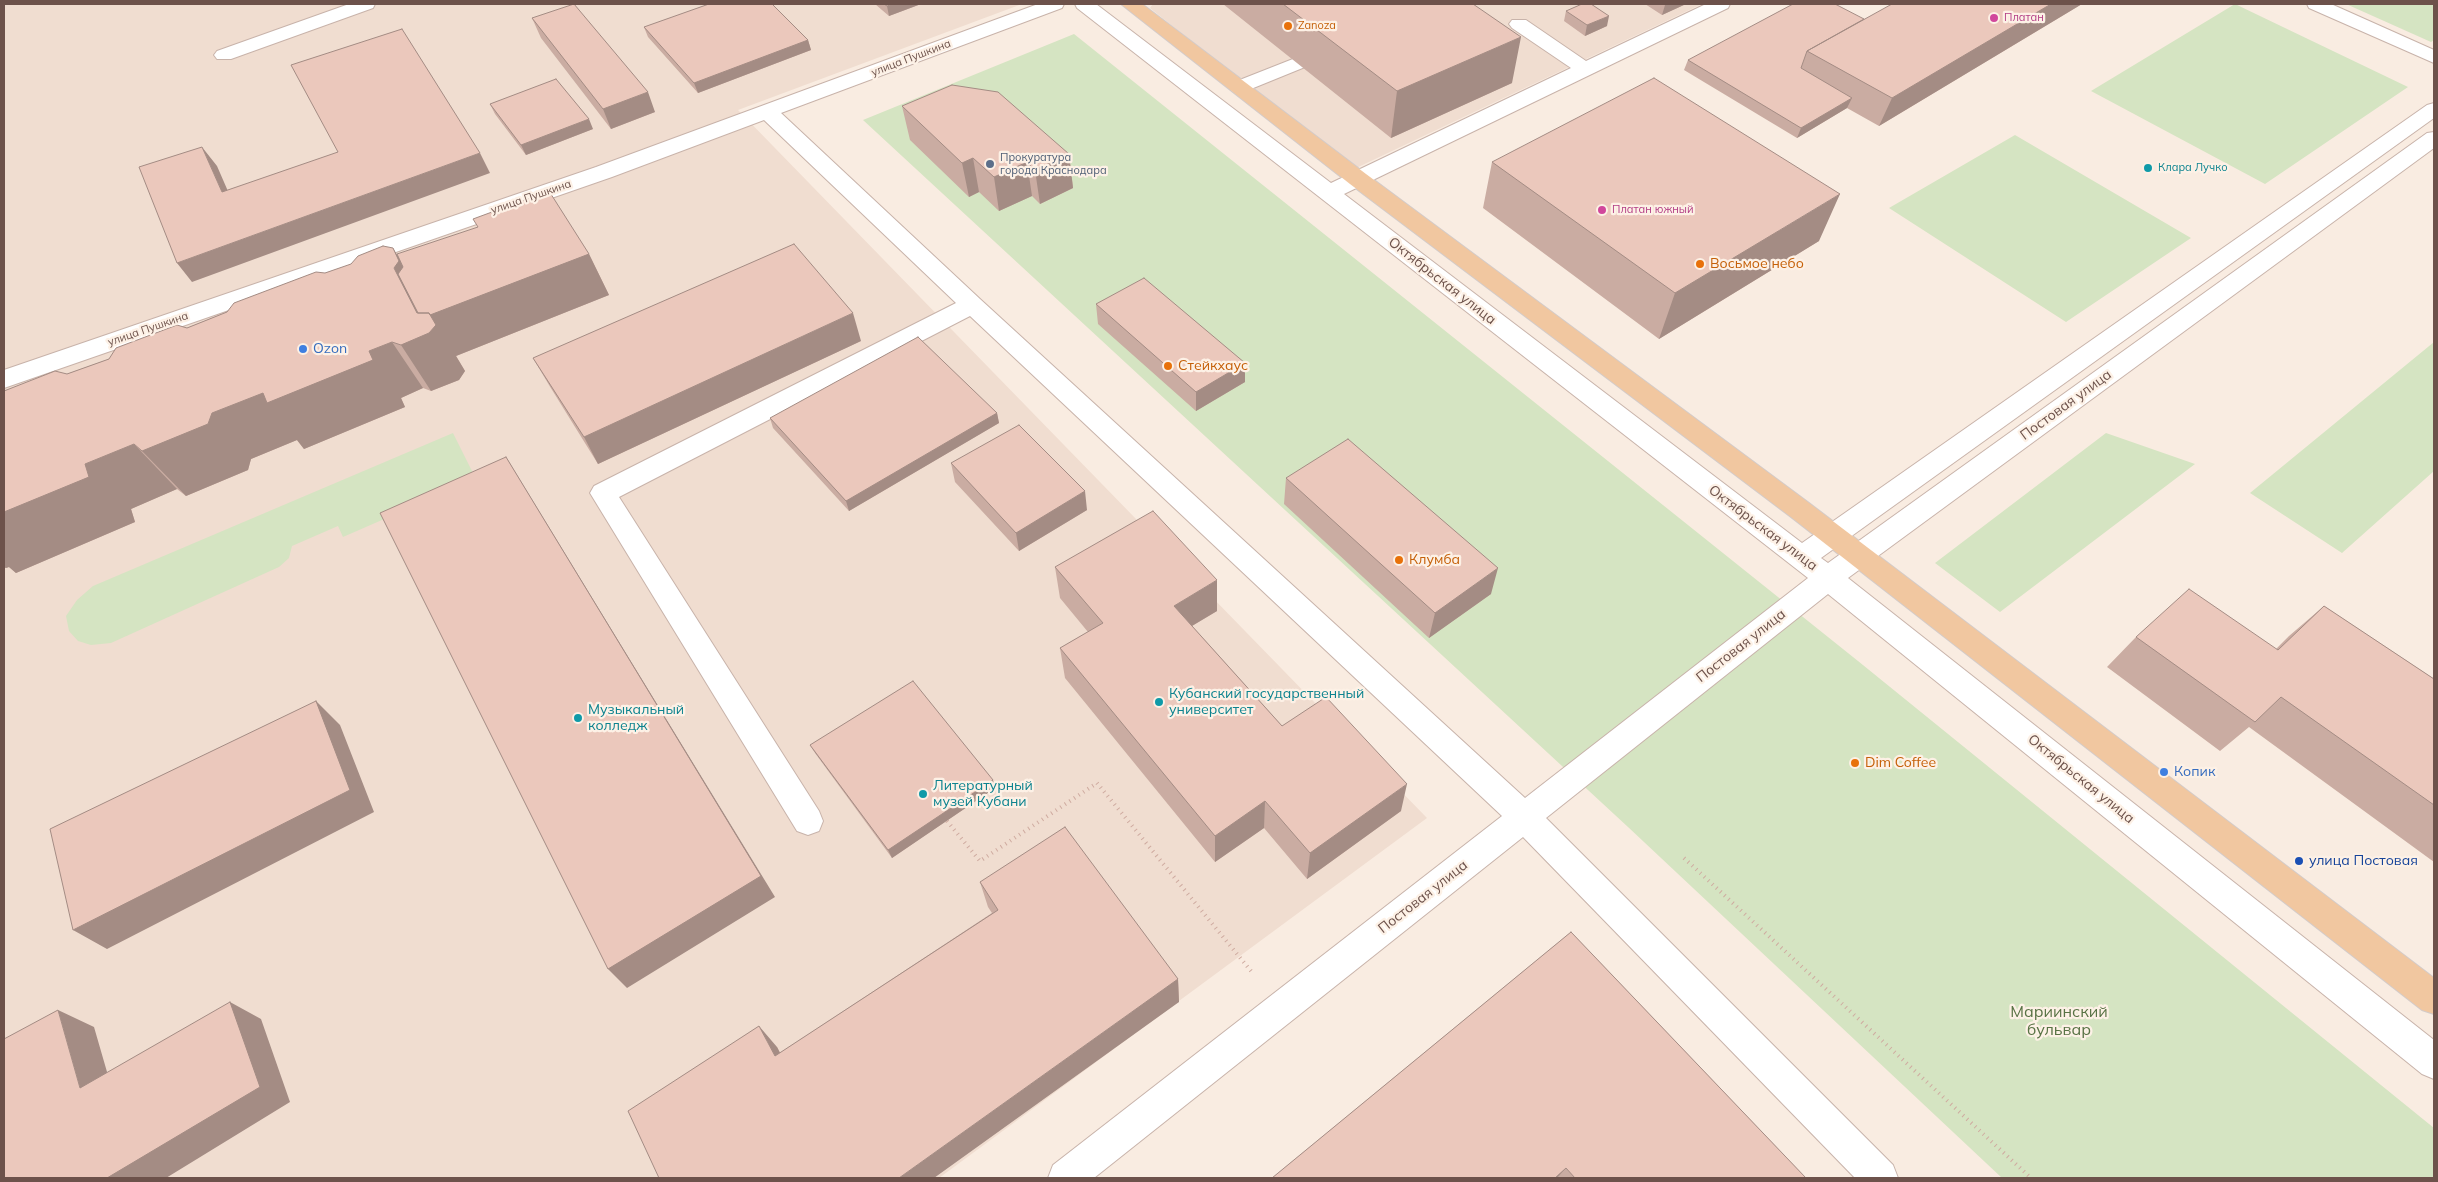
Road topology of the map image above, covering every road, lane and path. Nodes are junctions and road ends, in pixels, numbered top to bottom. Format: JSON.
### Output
{"nodes":[{"id":1,"x":366,"y":4,"type":"edge"},
{"id":2,"x":1055,"y":4,"type":"edge"},
{"id":3,"x":1084,"y":4,"type":"edge"},
{"id":4,"x":1130,"y":4,"type":"edge"},
{"id":5,"x":1721,"y":4,"type":"edge"},
{"id":6,"x":2316,"y":4,"type":"edge"},
{"id":7,"x":1519,"y":24,"type":"dead end"},
{"id":8,"x":224,"y":56,"type":"dead end"},
{"id":9,"x":2434,"y":57,"type":"edge"},
{"id":10,"x":1298,"y":63,"type":"edge"},
{"id":11,"x":1585,"y":69,"type":"junction"},
{"id":12,"x":1239,"y":87,"type":"junction"},
{"id":13,"x":2434,"y":108,"type":"edge"},
{"id":14,"x":768,"y":112,"type":"junction"},
{"id":15,"x":2434,"y":138,"type":"edge"},
{"id":16,"x":1358,"y":179,"type":"junction"},
{"id":17,"x":1328,"y":193,"type":"junction"},
{"id":18,"x":972,"y":305,"type":"junction"},
{"id":19,"x":4,"y":379,"type":"edge"},
{"id":20,"x":1833,"y":535,"type":"junction"},
{"id":21,"x":1859,"y":555,"type":"junction"},
{"id":22,"x":1802,"y":558,"type":"junction"},
{"id":23,"x":1828,"y":578,"type":"junction"},
{"id":24,"x":1524,"y":817,"type":"junction"},
{"id":25,"x":808,"y":821,"type":"dead end"},
{"id":26,"x":947,"y":821,"type":"edge"},
{"id":27,"x":1684,"y":858,"type":"dead end"},
{"id":28,"x":2434,"y":998,"type":"edge"},
{"id":29,"x":1282,"y":1009,"type":"junction"},
{"id":30,"x":2434,"y":1062,"type":"edge"},
{"id":31,"x":1066,"y":1178,"type":"edge"},
{"id":32,"x":1880,"y":1178,"type":"edge"},
{"id":33,"x":2031,"y":1178,"type":"edge"}],
"edges":[{"from":1,"to":8,"type":"street"},
{"from":2,"to":14,"type":"street","name":"улица Пушкина"},
{"from":3,"to":17,"type":"street","name":"Октябрьская улица"},
{"from":4,"to":12,"type":"main road"},
{"from":5,"to":11,"type":"street"},
{"from":6,"to":9,"type":"street"},
{"from":7,"to":11,"type":"street"},
{"from":10,"to":12,"type":"street"},
{"from":11,"to":16,"type":"street"},
{"from":12,"to":16,"type":"main road"},
{"from":13,"to":20,"type":"street","name":"Постовая улица"},
{"from":14,"to":18,"type":"street"},
{"from":14,"to":19,"type":"street","name":"улица Пушкина"},
{"from":15,"to":21,"type":"street","name":"Постовая улица"},
{"from":16,"to":17,"type":"street"},
{"from":16,"to":20,"type":"main road"},
{"from":17,"to":22,"type":"street","name":"Октябрьская улица"},
{"from":18,"to":24,"type":"street"},
{"from":18,"to":25,"type":"street"},
{"from":20,"to":21,"type":"main road"},
{"from":20,"to":22,"type":"street","name":"Постовая улица"},
{"from":21,"to":23,"type":"street","name":"Постовая улица"},
{"from":21,"to":28,"type":"main road"},
{"from":22,"to":23,"type":"street","name":"Октябрьская улица"},
{"from":23,"to":24,"type":"street","name":"Постовая улица"},
{"from":23,"to":30,"type":"street","name":"Октябрьская улица"},
{"from":24,"to":29,"type":"street","name":"Постовая улица"},
{"from":24,"to":32,"type":"street"},
{"from":26,"to":29,"type":"path"},
{"from":27,"to":33,"type":"path"},
{"from":29,"to":31,"type":"street","name":"Постовая улица"}]}
